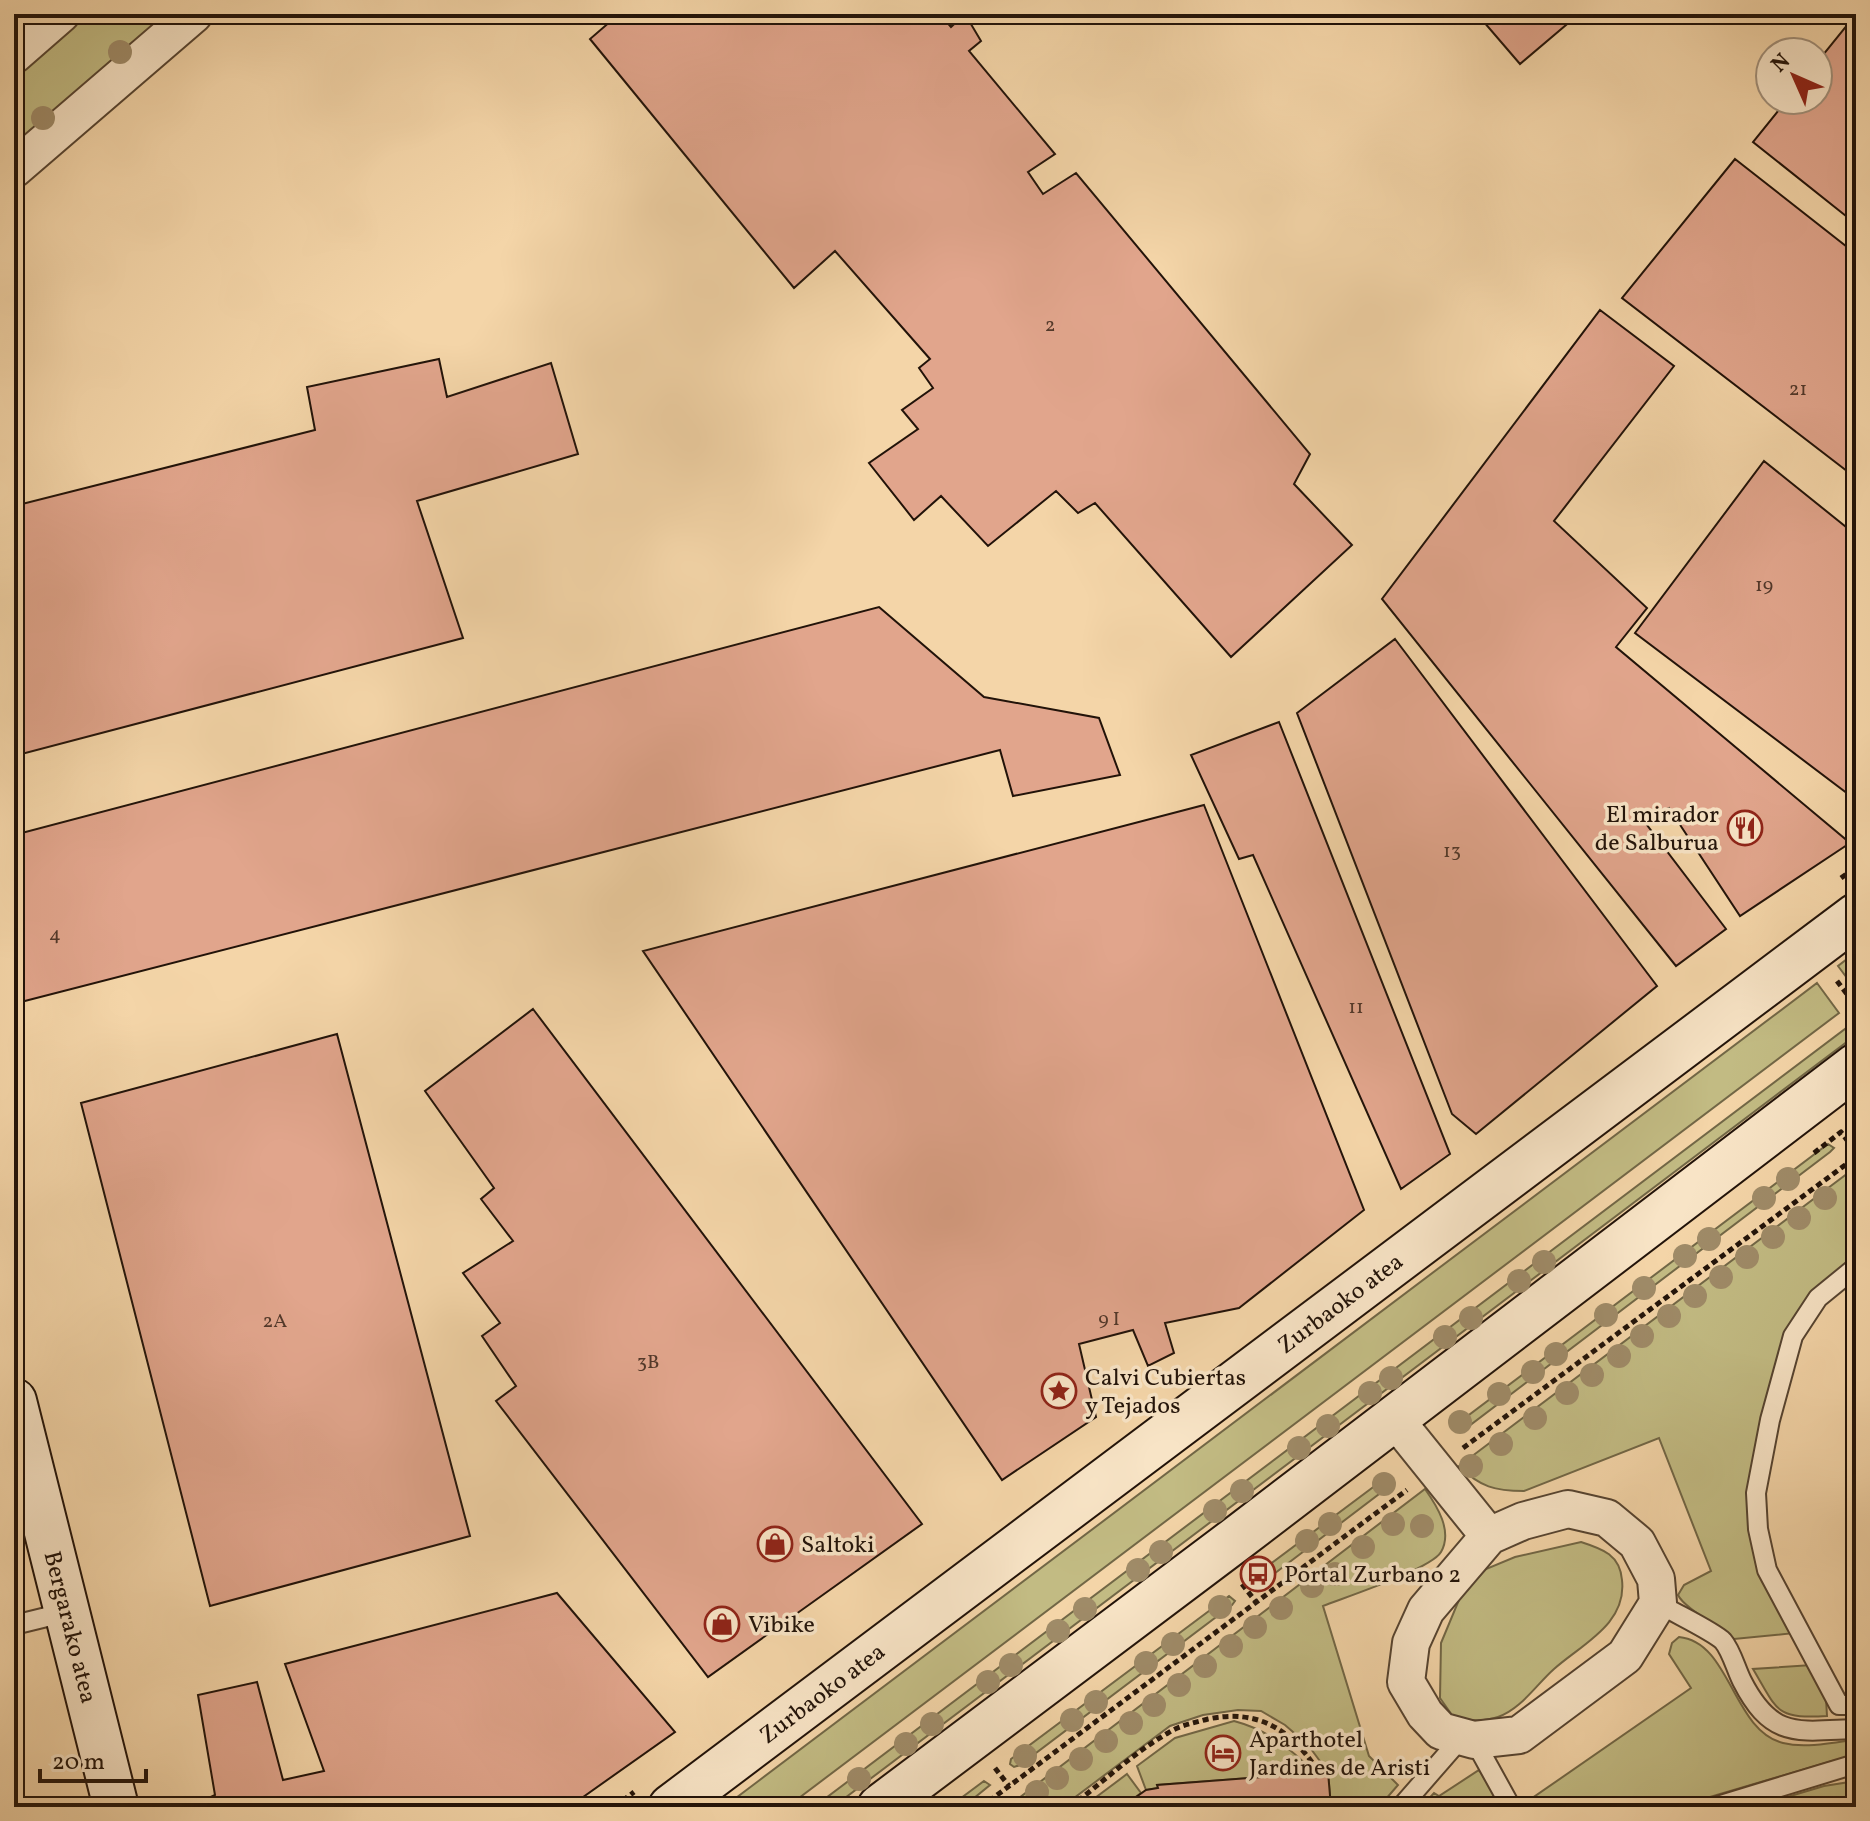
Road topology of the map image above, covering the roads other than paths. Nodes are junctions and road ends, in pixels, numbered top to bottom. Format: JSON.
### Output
{"nodes":[{"id":1,"x":61,"y":14,"type":"edge"},
{"id":2,"x":194,"y":14,"type":"edge"},
{"id":3,"x":14,"y":55,"type":"edge"},
{"id":4,"x":14,"y":169,"type":"edge"},
{"id":5,"x":1856,"y":916,"type":"edge"},
{"id":6,"x":1856,"y":1066,"type":"edge"},
{"id":7,"x":1856,"y":1267,"type":"edge"},
{"id":8,"x":14,"y":1401,"type":"edge"},
{"id":9,"x":1394,"y":1418,"type":"junction"},
{"id":10,"x":1489,"y":1536,"type":"junction"},
{"id":11,"x":1658,"y":1603,"type":"junction"},
{"id":12,"x":67,"y":1612,"type":"junction"},
{"id":13,"x":14,"y":1625,"type":"edge"},
{"id":14,"x":1856,"y":1705,"type":"edge"},
{"id":15,"x":1856,"y":1729,"type":"edge"},
{"id":16,"x":1468,"y":1738,"type":"junction"},
{"id":17,"x":1852,"y":1765,"type":"dead end"},
{"id":18,"x":116,"y":1807,"type":"edge"},
{"id":19,"x":671,"y":1807,"type":"edge"},
{"id":20,"x":880,"y":1807,"type":"edge"},
{"id":21,"x":1401,"y":1807,"type":"edge"},
{"id":22,"x":1511,"y":1807,"type":"edge"},
{"id":23,"x":1714,"y":1807,"type":"edge"}],
"edges":[{"from":1,"to":3,"type":"street"},
{"from":2,"to":4,"type":"street"},
{"from":5,"to":19,"type":"main road","name":"Zurbaoko atea"},
{"from":6,"to":9,"type":"main road"},
{"from":7,"to":14,"type":"lane"},
{"from":8,"to":12,"type":"main road","name":"Bergarako atea"},
{"from":9,"to":10,"type":"street"},
{"from":9,"to":20,"type":"main road"},
{"from":10,"to":11,"type":"street"},
{"from":10,"to":16,"type":"street"},
{"from":11,"to":15,"type":"lane"},
{"from":11,"to":16,"type":"street"},
{"from":12,"to":13,"type":"lane"},
{"from":12,"to":18,"type":"main road","name":"Bergarako atea"},
{"from":16,"to":21,"type":"lane"},
{"from":16,"to":22,"type":"lane"},
{"from":17,"to":23,"type":"lane"}]}
